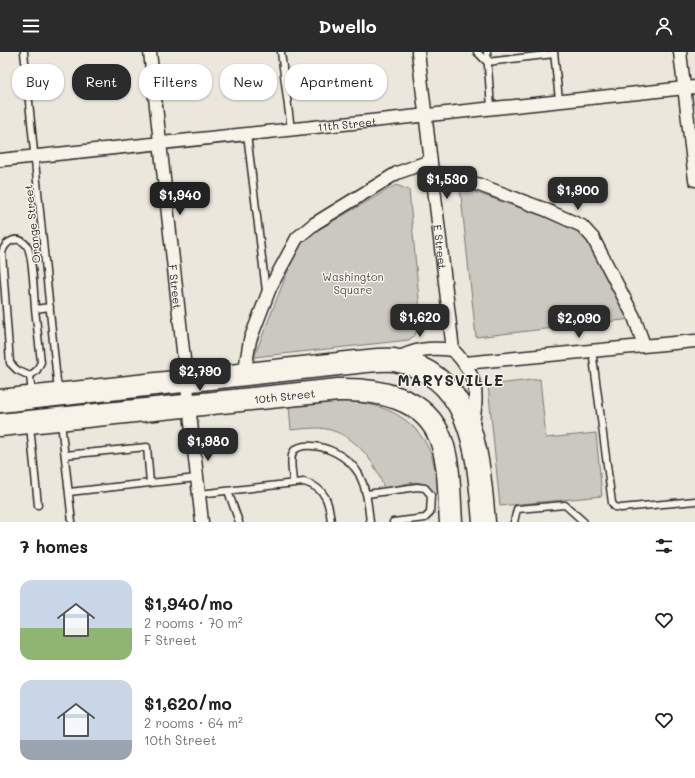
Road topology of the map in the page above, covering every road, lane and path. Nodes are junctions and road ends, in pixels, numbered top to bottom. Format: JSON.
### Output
{"nodes":[{"id":1,"x":24,"y":52,"type":"edge"},
{"id":2,"x":150,"y":52,"type":"edge"},
{"id":3,"x":281,"y":52,"type":"edge"},
{"id":4,"x":418,"y":52,"type":"edge"},
{"id":5,"x":477,"y":52,"type":"edge"},
{"id":6,"x":487,"y":52,"type":"edge"},
{"id":7,"x":680,"y":52,"type":"edge"},
{"id":8,"x":554,"y":53,"type":"edge"},
{"id":9,"x":487,"y":62,"type":"junction"},
{"id":10,"x":690,"y":87,"type":"edge"},
{"id":11,"x":559,"y":100,"type":"junction"},
{"id":12,"x":491,"y":108,"type":"junction"},
{"id":13,"x":426,"y":115,"type":"junction"},
{"id":14,"x":292,"y":129,"type":"junction"},
{"id":15,"x":247,"y":134,"type":"junction"},
{"id":16,"x":160,"y":143,"type":"junction"},
{"id":17,"x":35,"y":156,"type":"junction"},
{"id":18,"x":0,"y":160,"type":"edge"},
{"id":19,"x":431,"y":167,"type":"junction"},
{"id":20,"x":695,"y":180,"type":"edge"},
{"id":21,"x":266,"y":296,"type":"junction"},
{"id":22,"x":50,"y":307,"type":"junction"},
{"id":23,"x":36,"y":309,"type":"junction"},
{"id":24,"x":695,"y":341,"type":"edge"},
{"id":25,"x":644,"y":345,"type":"junction"},
{"id":26,"x":453,"y":350,"type":"junction"},
{"id":27,"x":592,"y":350,"type":"junction"},
{"id":28,"x":393,"y":360,"type":"junction"},
{"id":29,"x":465,"y":363,"type":"junction"},
{"id":30,"x":244,"y":375,"type":"junction"},
{"id":31,"x":30,"y":376,"type":"junction"},
{"id":32,"x":186,"y":382,"type":"junction"},
{"id":33,"x":58,"y":395,"type":"junction"},
{"id":34,"x":32,"y":398,"type":"junction"},
{"id":35,"x":0,"y":401,"type":"edge"},
{"id":36,"x":189,"y":405,"type":"junction"},
{"id":37,"x":61,"y":419,"type":"junction"},
{"id":38,"x":29,"y":422,"type":"junction"},
{"id":39,"x":0,"y":425,"type":"edge"},
{"id":40,"x":471,"y":434,"type":"junction"},
{"id":41,"x":65,"y":455,"type":"junction"},
{"id":42,"x":197,"y":478,"type":"junction"},
{"id":43,"x":150,"y":483,"type":"junction"},
{"id":44,"x":293,"y":483,"type":"junction"},
{"id":45,"x":228,"y":491,"type":"junction"},
{"id":46,"x":68,"y":492,"type":"junction"},
{"id":47,"x":199,"y":494,"type":"junction"},
{"id":48,"x":367,"y":494,"type":"junction"},
{"id":49,"x":695,"y":501,"type":"edge"},
{"id":50,"x":38,"y":505,"type":"dead end"},
{"id":51,"x":72,"y":522,"type":"edge"},
{"id":52,"x":202,"y":522,"type":"edge"},
{"id":53,"x":239,"y":522,"type":"edge"},
{"id":54,"x":331,"y":522,"type":"edge"},
{"id":55,"x":370,"y":522,"type":"edge"},
{"id":56,"x":393,"y":522,"type":"edge"},
{"id":57,"x":451,"y":522,"type":"edge"},
{"id":58,"x":484,"y":522,"type":"edge"},
{"id":59,"x":514,"y":522,"type":"edge"},
{"id":60,"x":584,"y":522,"type":"edge"}],
"edges":[{"from":1,"to":17,"type":"lane","name":"Orange Street"},
{"from":2,"to":16,"type":"street","name":"F Street"},
{"from":3,"to":14,"type":"lane"},
{"from":4,"to":13,"type":"street","name":"E Street"},
{"from":5,"to":9,"type":"lane"},
{"from":6,"to":9,"type":"lane"},
{"from":7,"to":10,"type":"street"},
{"from":8,"to":9,"type":"lane"},
{"from":8,"to":11,"type":"lane"},
{"from":9,"to":12,"type":"lane"},
{"from":10,"to":11,"type":"street","name":"11th Street"},
{"from":10,"to":20,"type":"street"},
{"from":11,"to":12,"type":"street","name":"11th Street"},
{"from":12,"to":13,"type":"street","name":"11th Street"},
{"from":13,"to":14,"type":"street","name":"11th Street"},
{"from":13,"to":19,"type":"street","name":"E Street"},
{"from":14,"to":15,"type":"street","name":"11th Street"},
{"from":15,"to":16,"type":"street","name":"11th Street"},
{"from":15,"to":21,"type":"lane"},
{"from":16,"to":17,"type":"street","name":"11th Street"},
{"from":16,"to":32,"type":"street","name":"F Street"},
{"from":17,"to":18,"type":"street","name":"11th Street"},
{"from":17,"to":22,"type":"lane","name":"Orange Street"},
{"from":19,"to":21,"type":"street"},
{"from":19,"to":25,"type":"street"},
{"from":19,"to":26,"type":"street","name":"E Street"},
{"from":21,"to":30,"type":"street"},
{"from":22,"to":23,"type":"lane"},
{"from":22,"to":33,"type":"lane","name":"Orange Street"},
{"from":23,"to":31,"type":"lane"},
{"from":23,"to":31,"type":"lane"},
{"from":24,"to":25,"type":"street"},
{"from":25,"to":27,"type":"street"},
{"from":26,"to":28,"type":"street"},
{"from":26,"to":29,"type":"street"},
{"from":27,"to":29,"type":"street"},
{"from":27,"to":49,"type":"lane"},
{"from":28,"to":30,"type":"highway"},
{"from":28,"to":40,"type":"highway"},
{"from":29,"to":40,"type":"street"},
{"from":30,"to":32,"type":"highway"},
{"from":31,"to":34,"type":"lane"},
{"from":32,"to":33,"type":"highway"},
{"from":32,"to":36,"type":"street","name":"F Street"},
{"from":33,"to":34,"type":"highway"},
{"from":34,"to":35,"type":"highway"},
{"from":36,"to":37,"type":"highway","name":"10th Street"},
{"from":36,"to":42,"type":"street","name":"F Street"},
{"from":36,"to":57,"type":"highway","name":"10th Street"},
{"from":37,"to":38,"type":"highway","name":"10th Street"},
{"from":37,"to":41,"type":"lane"},
{"from":38,"to":39,"type":"highway","name":"10th Street"},
{"from":38,"to":50,"type":"lane"},
{"from":40,"to":58,"type":"highway"},
{"from":41,"to":43,"type":"lane"},
{"from":41,"to":46,"type":"lane"},
{"from":42,"to":43,"type":"lane"},
{"from":42,"to":47,"type":"street","name":"F Street"},
{"from":43,"to":46,"type":"lane"},
{"from":44,"to":45,"type":"lane"},
{"from":44,"to":48,"type":"lane"},
{"from":44,"to":54,"type":"lane"},
{"from":45,"to":47,"type":"lane"},
{"from":45,"to":53,"type":"lane"},
{"from":46,"to":51,"type":"lane"},
{"from":47,"to":52,"type":"street","name":"F Street"},
{"from":48,"to":55,"type":"lane"},
{"from":48,"to":56,"type":"lane"},
{"from":59,"to":60,"type":"lane"}]}
